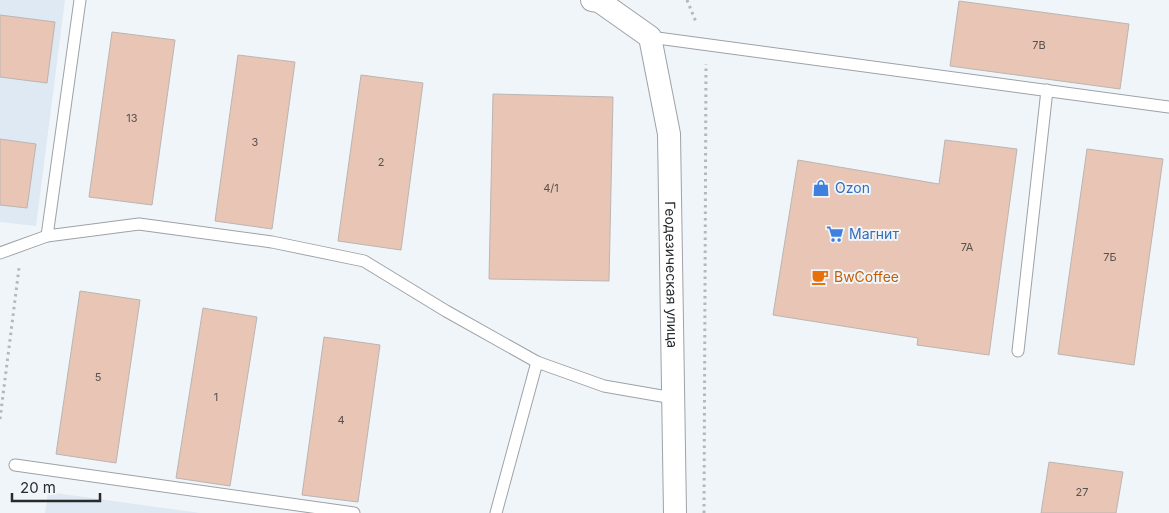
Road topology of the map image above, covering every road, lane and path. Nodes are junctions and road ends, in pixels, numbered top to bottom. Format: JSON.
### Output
{"nodes":[{"id":1,"x":80,"y":0,"type":"edge"},
{"id":2,"x":592,"y":0,"type":"edge"},
{"id":3,"x":686,"y":0,"type":"edge"},
{"id":4,"x":650,"y":37,"type":"junction"},
{"id":5,"x":706,"y":45,"type":"junction"},
{"id":6,"x":1048,"y":90,"type":"junction"},
{"id":7,"x":1169,"y":106,"type":"edge"},
{"id":8,"x":47,"y":236,"type":"junction"},
{"id":9,"x":22,"y":245,"type":"junction"},
{"id":10,"x":0,"y":253,"type":"edge"},
{"id":11,"x":1018,"y":351,"type":"dead end"},
{"id":12,"x":537,"y":362,"type":"junction"},
{"id":13,"x":673,"y":398,"type":"junction"},
{"id":14,"x":0,"y":419,"type":"edge"},
{"id":15,"x":15,"y":464,"type":"dead end"},
{"id":16,"x":354,"y":513,"type":"edge"},
{"id":17,"x":496,"y":513,"type":"edge"},
{"id":18,"x":675,"y":513,"type":"edge"},
{"id":19,"x":704,"y":513,"type":"edge"}],
"edges":[{"from":1,"to":8,"type":"lane"},
{"from":2,"to":4,"type":"street"},
{"from":3,"to":5,"type":"path"},
{"from":4,"to":5,"type":"lane"},
{"from":4,"to":13,"type":"street","name":"Геодезическая улица"},
{"from":5,"to":6,"type":"lane"},
{"from":5,"to":19,"type":"path"},
{"from":6,"to":7,"type":"lane"},
{"from":6,"to":11,"type":"lane"},
{"from":8,"to":9,"type":"lane"},
{"from":8,"to":12,"type":"lane"},
{"from":9,"to":10,"type":"lane"},
{"from":9,"to":14,"type":"path"},
{"from":12,"to":13,"type":"lane"},
{"from":12,"to":17,"type":"lane"},
{"from":13,"to":18,"type":"street","name":"Геодезическая улица"},
{"from":15,"to":16,"type":"lane"}]}
